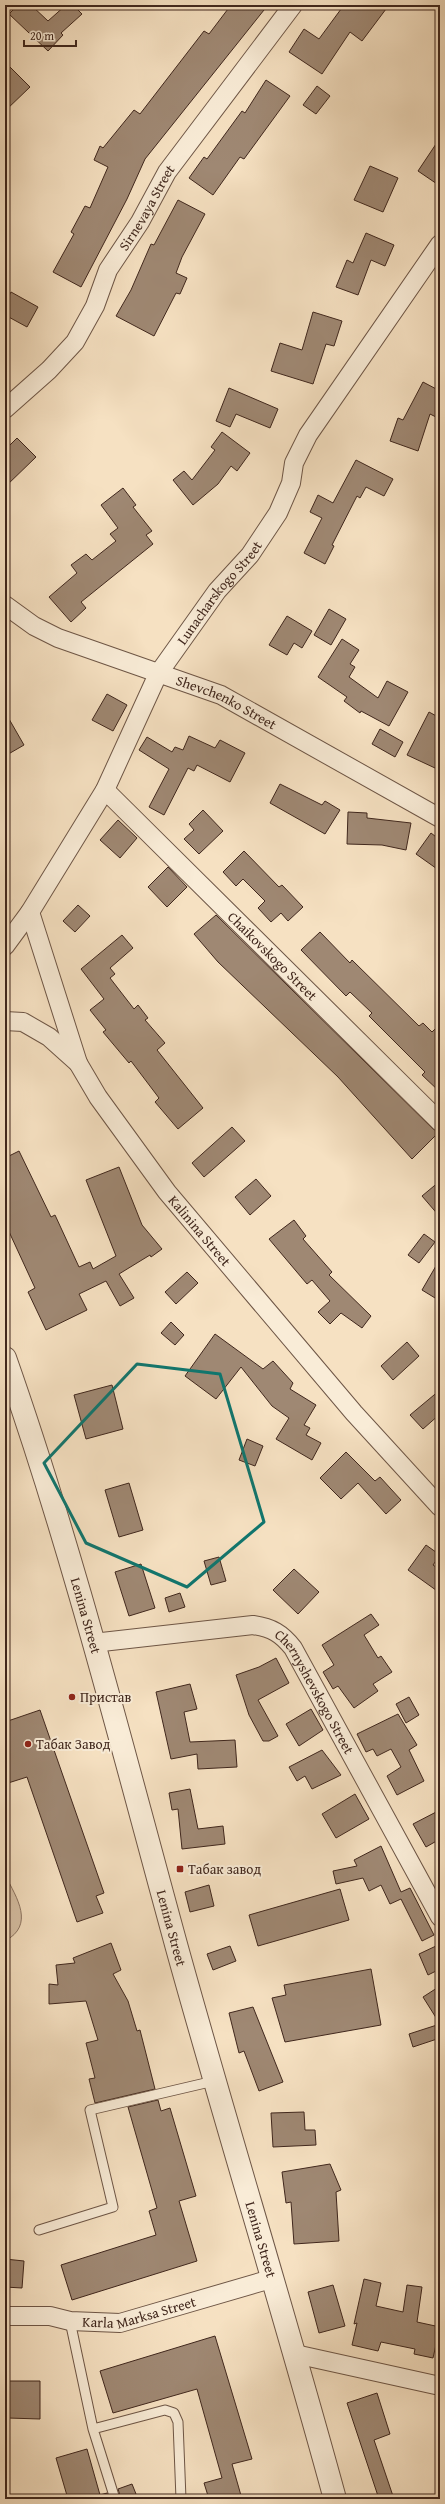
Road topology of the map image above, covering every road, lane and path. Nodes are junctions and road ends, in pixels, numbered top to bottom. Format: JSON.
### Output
{"nodes":[{"id":1,"x":293,"y":5,"type":"edge"},
{"id":2,"x":440,"y":244,"type":"edge"},
{"id":3,"x":5,"y":409,"type":"edge"},
{"id":4,"x":5,"y":606,"type":"edge"},
{"id":5,"x":158,"y":674,"type":"junction"},
{"id":6,"x":105,"y":790,"type":"junction"},
{"id":7,"x":438,"y":811,"type":"edge"},
{"id":8,"x":30,"y":912,"type":"junction"},
{"id":9,"x":5,"y":946,"type":"edge"},
{"id":10,"x":5,"y":1021,"type":"edge"},
{"id":11,"x":78,"y":1063,"type":"junction"},
{"id":12,"x":440,"y":1122,"type":"edge"},
{"id":13,"x":5,"y":1358,"type":"edge"},
{"id":14,"x":440,"y":1508,"type":"edge"},
{"id":15,"x":93,"y":1643,"type":"junction"},
{"id":16,"x":440,"y":1916,"type":"edge"},
{"id":17,"x":214,"y":2081,"type":"junction"},
{"id":18,"x":39,"y":2230,"type":"dead end"},
{"id":19,"x":271,"y":2279,"type":"junction"},
{"id":20,"x":5,"y":2316,"type":"edge"},
{"id":21,"x":70,"y":2321,"type":"junction"},
{"id":22,"x":295,"y":2354,"type":"junction"},
{"id":23,"x":440,"y":2386,"type":"edge"},
{"id":24,"x":93,"y":2429,"type":"junction"},
{"id":25,"x":115,"y":2499,"type":"edge"},
{"id":26,"x":181,"y":2499,"type":"edge"},
{"id":27,"x":335,"y":2499,"type":"edge"}],
"edges":[{"from":1,"to":3,"type":"street","name":"Sirnevaya Street"},
{"from":2,"to":5,"type":"street","name":"Lunacharskogo Street"},
{"from":4,"to":5,"type":"street","name":"Shevchenko Street"},
{"from":5,"to":6,"type":"street","name":"Lunacharskogo Street"},
{"from":5,"to":7,"type":"street","name":"Shevchenko Street"},
{"from":6,"to":8,"type":"street","name":"Lunacharskogo Street"},
{"from":6,"to":12,"type":"street","name":"Chaikovskogo Street"},
{"from":8,"to":9,"type":"street","name":"Lunacharskogo Street"},
{"from":8,"to":11,"type":"street","name":"Kalinina Street"},
{"from":10,"to":11,"type":"street"},
{"from":11,"to":14,"type":"street","name":"Kalinina Street"},
{"from":13,"to":15,"type":"street","name":"Lenina Street"},
{"from":15,"to":16,"type":"street","name":"Chernyshevskogo Street"},
{"from":15,"to":17,"type":"street","name":"Lenina Street"},
{"from":17,"to":18,"type":"lane"},
{"from":17,"to":19,"type":"street","name":"Lenina Street"},
{"from":19,"to":21,"type":"street","name":"Karla Marksa Street"},
{"from":19,"to":22,"type":"street","name":"Lenina Street"},
{"from":20,"to":21,"type":"street","name":"Karla Marksa Street"},
{"from":21,"to":24,"type":"lane"},
{"from":22,"to":23,"type":"street"},
{"from":22,"to":27,"type":"street","name":"Lenina Street"},
{"from":24,"to":25,"type":"lane"},
{"from":24,"to":26,"type":"lane"}]}
